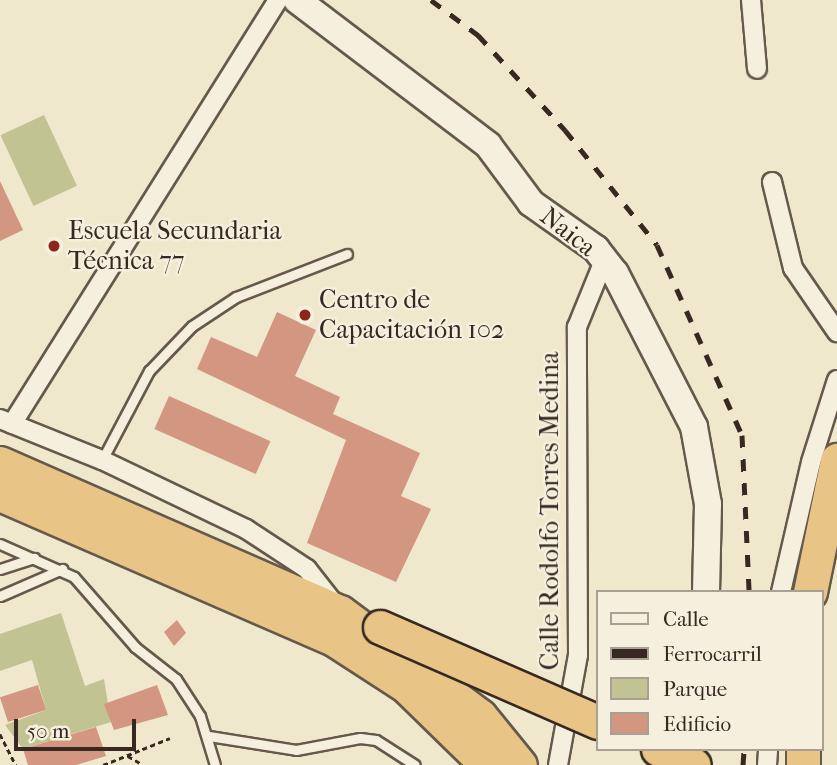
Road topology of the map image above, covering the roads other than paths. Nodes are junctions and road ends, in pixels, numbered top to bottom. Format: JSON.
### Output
{"nodes":[{"id":1,"x":278,"y":0,"type":"edge"},
{"id":2,"x":297,"y":0,"type":"edge"},
{"id":3,"x":751,"y":0,"type":"edge"},
{"id":4,"x":757,"y":69,"type":"dead end"},
{"id":5,"x":772,"y":182,"type":"dead end"},
{"id":6,"x":347,"y":254,"type":"dead end"},
{"id":7,"x":604,"y":261,"type":"junction"},
{"id":8,"x":837,"y":332,"type":"edge"},
{"id":9,"x":837,"y":380,"type":"edge"},
{"id":10,"x":6,"y":422,"type":"edge"},
{"id":11,"x":102,"y":460,"type":"junction"},
{"id":12,"x":837,"y":460,"type":"edge"},
{"id":13,"x":0,"y":463,"type":"edge"},
{"id":14,"x":0,"y":494,"type":"edge"},
{"id":15,"x":0,"y":544,"type":"edge"},
{"id":16,"x":34,"y":558,"type":"junction"},
{"id":17,"x":0,"y":569,"type":"edge"},
{"id":18,"x":62,"y":569,"type":"junction"},
{"id":19,"x":706,"y":590,"type":"edge"},
{"id":20,"x":781,"y":590,"type":"edge"},
{"id":21,"x":810,"y":590,"type":"edge"},
{"id":22,"x":0,"y":596,"type":"edge"},
{"id":23,"x":357,"y":619,"type":"junction"},
{"id":24,"x":596,"y":722,"type":"edge"},
{"id":25,"x":209,"y":736,"type":"junction"},
{"id":26,"x":662,"y":751,"type":"edge"},
{"id":27,"x":215,"y":765,"type":"edge"},
{"id":28,"x":415,"y":765,"type":"edge"},
{"id":29,"x":487,"y":765,"type":"edge"},
{"id":30,"x":520,"y":765,"type":"edge"},
{"id":31,"x":558,"y":765,"type":"edge"},
{"id":32,"x":693,"y":765,"type":"edge"}],
"edges":[{"from":1,"to":10,"type":"street"},
{"from":2,"to":7,"type":"street","name":"Naica"},
{"from":3,"to":4,"type":"street"},
{"from":5,"to":8,"type":"street"},
{"from":6,"to":11,"type":"lane"},
{"from":7,"to":19,"type":"street","name":"Naica"},
{"from":7,"to":31,"type":"street","name":"Calle Rodolfo Torres Medina"},
{"from":9,"to":20,"type":"street"},
{"from":10,"to":11,"type":"street"},
{"from":11,"to":23,"type":"street"},
{"from":12,"to":21,"type":"highway"},
{"from":13,"to":23,"type":"highway"},
{"from":14,"to":29,"type":"highway"},
{"from":15,"to":16,"type":"lane"},
{"from":16,"to":17,"type":"lane"},
{"from":16,"to":18,"type":"lane"},
{"from":18,"to":22,"type":"lane"},
{"from":18,"to":25,"type":"lane"},
{"from":23,"to":24,"type":"highway","bridge":true},
{"from":23,"to":30,"type":"highway"},
{"from":25,"to":27,"type":"lane"},
{"from":25,"to":28,"type":"lane"},
{"from":26,"to":32,"type":"highway","bridge":true}]}
